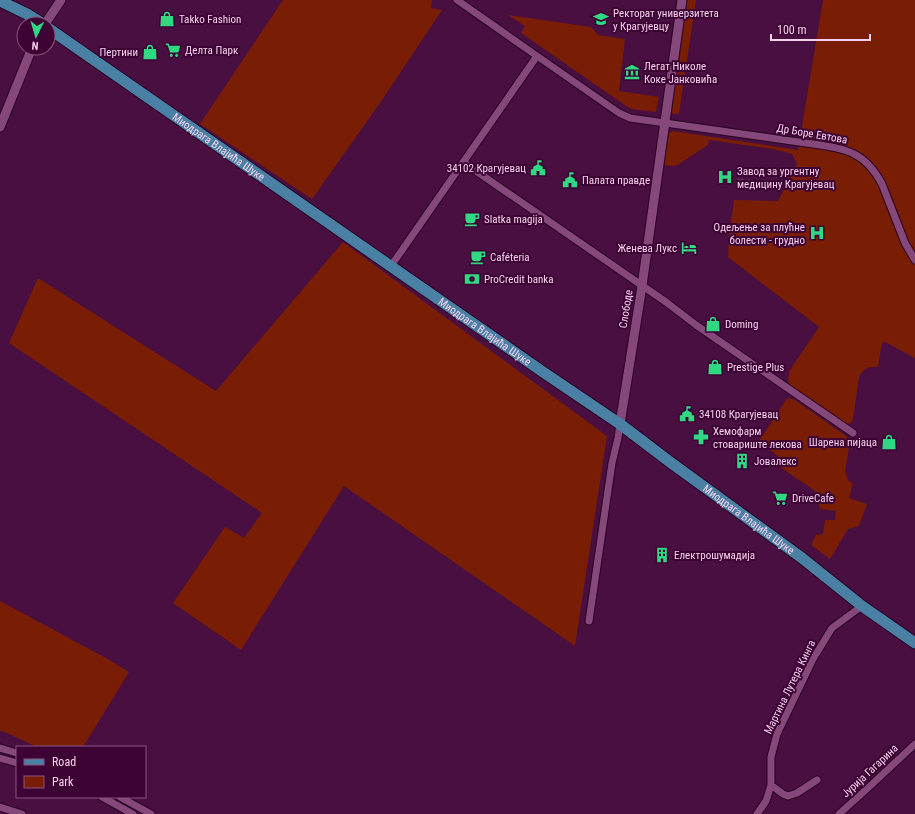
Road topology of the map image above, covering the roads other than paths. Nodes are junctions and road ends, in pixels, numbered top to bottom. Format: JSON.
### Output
{"nodes":[{"id":1,"x":0,"y":0,"type":"edge"},
{"id":2,"x":61,"y":0,"type":"edge"},
{"id":3,"x":458,"y":0,"type":"edge"},
{"id":4,"x":682,"y":0,"type":"edge"},
{"id":5,"x":30,"y":16,"type":"edge"},
{"id":6,"x":50,"y":16,"type":"edge"},
{"id":7,"x":56,"y":34,"type":"edge"},
{"id":8,"x":29,"y":56,"type":"edge"},
{"id":9,"x":537,"y":56,"type":"junction"},
{"id":10,"x":665,"y":123,"type":"junction"},
{"id":11,"x":0,"y":128,"type":"edge"},
{"id":12,"x":463,"y":162,"type":"junction"},
{"id":13,"x":915,"y":260,"type":"edge"},
{"id":14,"x":391,"y":266,"type":"junction"},
{"id":15,"x":642,"y":286,"type":"junction"},
{"id":16,"x":620,"y":424,"type":"junction"},
{"id":17,"x":853,"y":433,"type":"dead end"},
{"id":18,"x":862,"y":606,"type":"junction"},
{"id":19,"x":589,"y":621,"type":"dead end"},
{"id":20,"x":915,"y":643,"type":"edge"},
{"id":21,"x":915,"y":744,"type":"edge"},
{"id":22,"x":0,"y":748,"type":"edge"},
{"id":23,"x":16,"y":753,"type":"edge"},
{"id":24,"x":0,"y":758,"type":"edge"},
{"id":25,"x":16,"y":763,"type":"edge"},
{"id":26,"x":818,"y":780,"type":"dead end"},
{"id":27,"x":772,"y":785,"type":"junction"},
{"id":28,"x":104,"y":798,"type":"edge"},
{"id":29,"x":122,"y":798,"type":"edge"},
{"id":30,"x":0,"y":807,"type":"edge"},
{"id":31,"x":22,"y":814,"type":"edge"},
{"id":32,"x":133,"y":814,"type":"edge"},
{"id":33,"x":151,"y":814,"type":"edge"},
{"id":34,"x":757,"y":814,"type":"edge"},
{"id":35,"x":839,"y":814,"type":"edge"}],
"edges":[{"from":1,"to":5,"type":"main road"},
{"from":2,"to":6,"type":"street"},
{"from":3,"to":9,"type":"street","name":"Др Боре Евтова"},
{"from":4,"to":10,"type":"street","name":"Слободе"},
{"from":7,"to":14,"type":"main road","name":"Миодрага Влајића Шуке"},
{"from":8,"to":11,"type":"street"},
{"from":9,"to":10,"type":"street","name":"Др Боре Евтова"},
{"from":9,"to":12,"type":"street"},
{"from":10,"to":13,"type":"street","name":"Др Боре Евтова"},
{"from":10,"to":15,"type":"street","name":"Слободе"},
{"from":12,"to":14,"type":"street"},
{"from":12,"to":15,"type":"street"},
{"from":14,"to":16,"type":"main road","name":"Миодрага Влајића Шуке"},
{"from":15,"to":16,"type":"street","name":"Слободе"},
{"from":15,"to":17,"type":"street"},
{"from":16,"to":18,"type":"main road","name":"Миодрага Влајића Шуке"},
{"from":16,"to":19,"type":"street","name":"Слободе"},
{"from":18,"to":20,"type":"main road","name":"Миодрага Влајића Шуке"},
{"from":18,"to":27,"type":"street","name":"Мартина Лутера Кинга"},
{"from":21,"to":35,"type":"street","name":"Јурија Гагарина"},
{"from":22,"to":23,"type":"street"},
{"from":24,"to":25,"type":"street"},
{"from":26,"to":27,"type":"street"},
{"from":27,"to":34,"type":"street","name":"Мартина Лутера Кинга"},
{"from":28,"to":32,"type":"street"},
{"from":29,"to":33,"type":"street"},
{"from":30,"to":31,"type":"street"}]}
